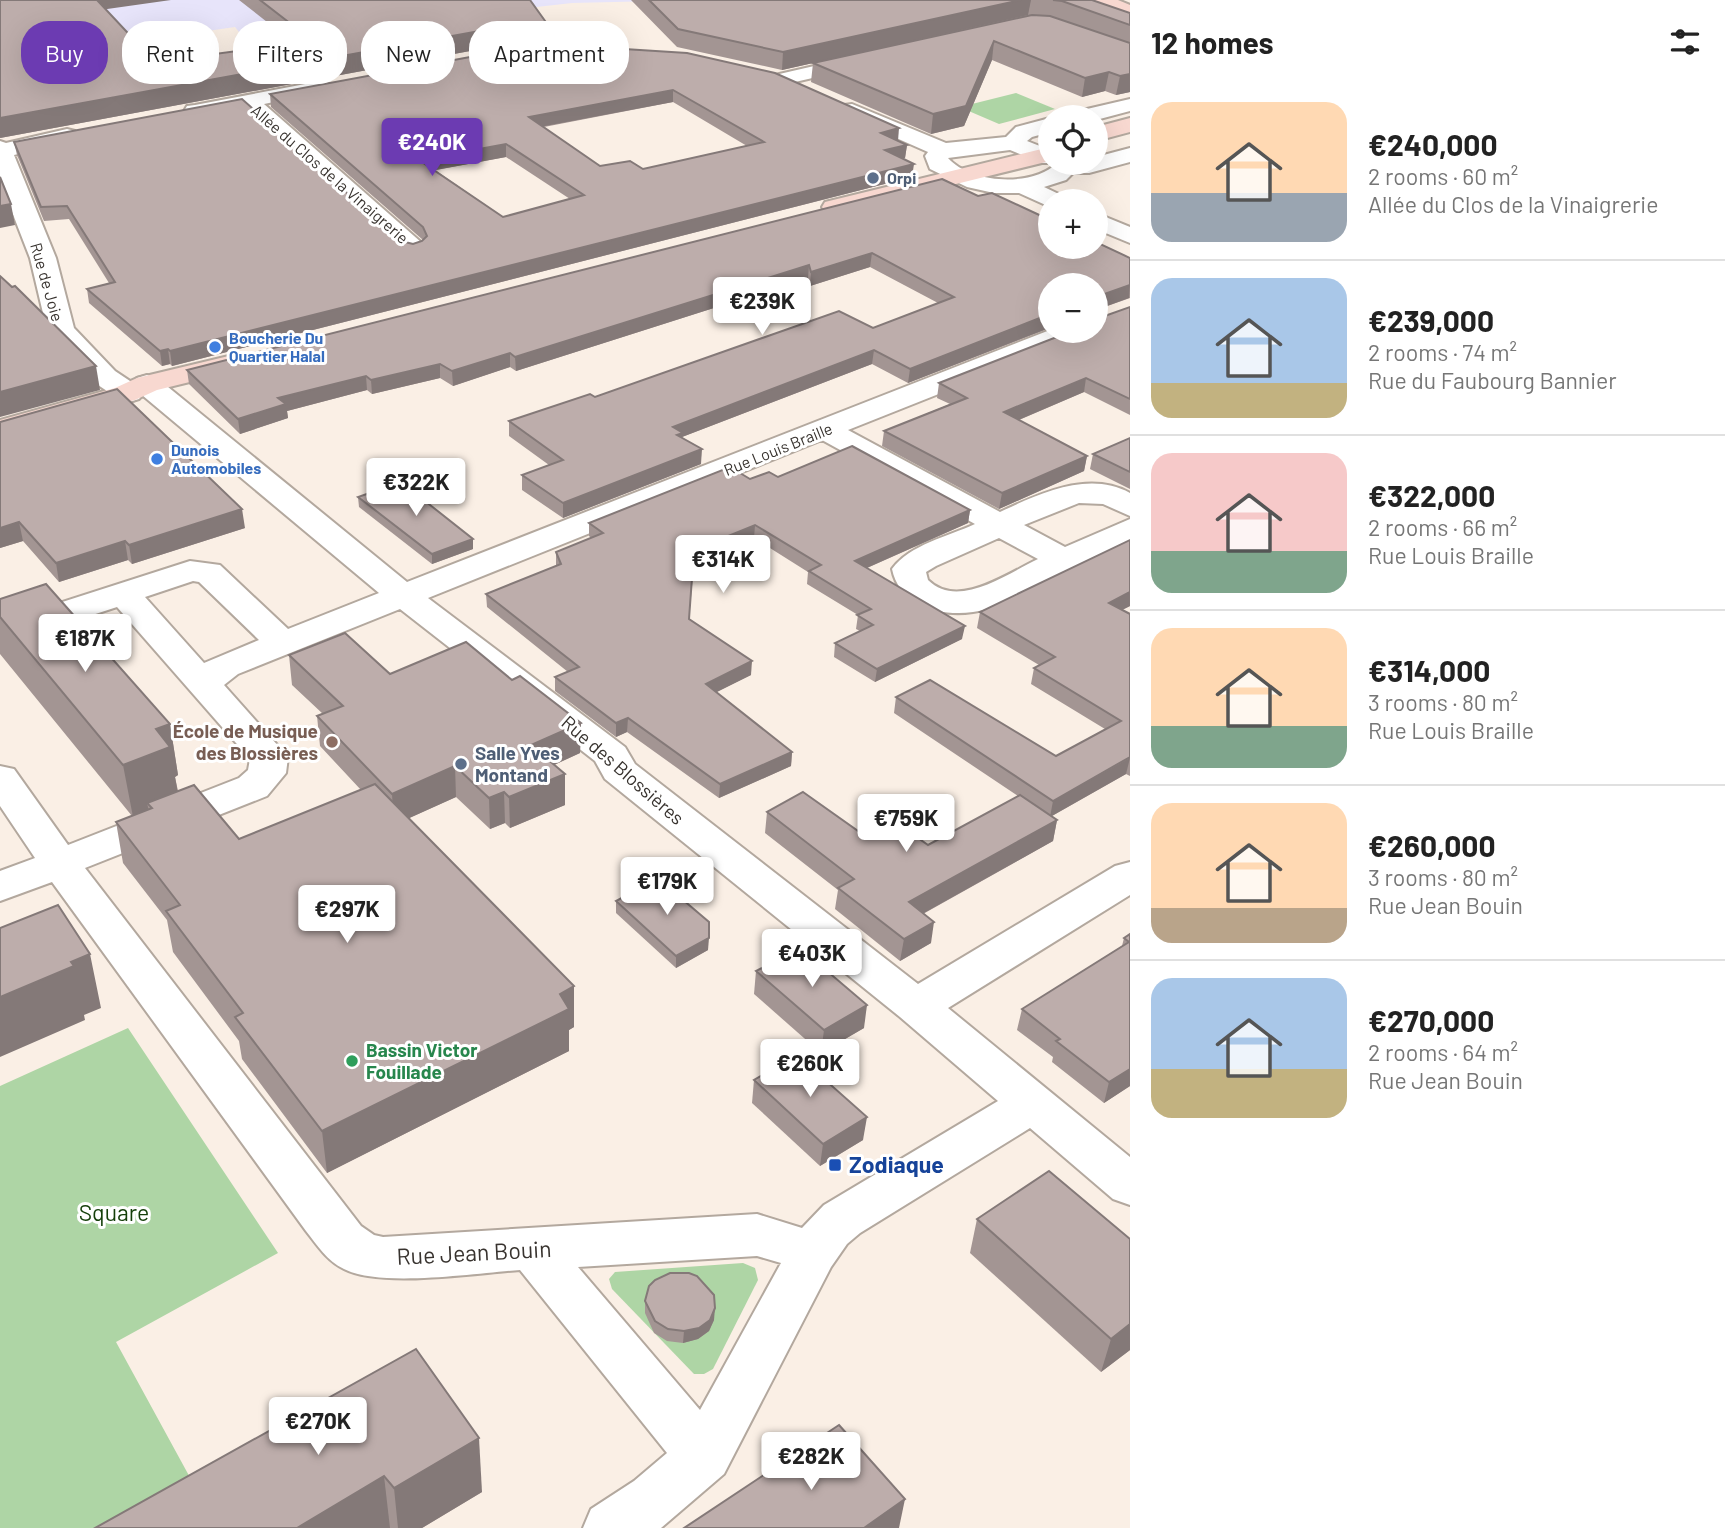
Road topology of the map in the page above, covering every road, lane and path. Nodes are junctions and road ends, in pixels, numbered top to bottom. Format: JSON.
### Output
{"nodes":[{"id":1,"x":1100,"y":0,"type":"edge"},
{"id":2,"x":1130,"y":11,"type":"edge"},
{"id":3,"x":876,"y":58,"type":"edge"},
{"id":4,"x":757,"y":72,"type":"edge"},
{"id":5,"x":782,"y":79,"type":"junction"},
{"id":6,"x":337,"y":85,"type":"edge"},
{"id":7,"x":247,"y":101,"type":"junction"},
{"id":8,"x":1130,"y":105,"type":"edge"},
{"id":9,"x":1108,"y":110,"type":"edge"},
{"id":10,"x":181,"y":114,"type":"edge"},
{"id":11,"x":1130,"y":125,"type":"edge"},
{"id":12,"x":1038,"y":128,"type":"edge"},
{"id":13,"x":1108,"y":131,"type":"edge"},
{"id":14,"x":89,"y":132,"type":"edge"},
{"id":15,"x":1130,"y":133,"type":"edge"},
{"id":16,"x":1108,"y":139,"type":"edge"},
{"id":17,"x":1038,"y":147,"type":"edge"},
{"id":18,"x":1,"y":150,"type":"edge"},
{"id":19,"x":943,"y":150,"type":"junction"},
{"id":20,"x":1038,"y":155,"type":"edge"},
{"id":21,"x":1130,"y":155,"type":"edge"},
{"id":22,"x":1038,"y":157,"type":"edge"},
{"id":23,"x":1108,"y":161,"type":"edge"},
{"id":24,"x":958,"y":174,"type":"junction"},
{"id":25,"x":1058,"y":175,"type":"edge"},
{"id":26,"x":1023,"y":186,"type":"junction"},
{"id":27,"x":1038,"y":193,"type":"edge"},
{"id":28,"x":807,"y":214,"type":"edge"},
{"id":29,"x":1108,"y":226,"type":"edge"},
{"id":30,"x":1130,"y":236,"type":"edge"},
{"id":31,"x":413,"y":248,"type":"edge"},
{"id":32,"x":1042,"y":343,"type":"edge"},
{"id":33,"x":256,"y":357,"type":"edge"},
{"id":34,"x":138,"y":389,"type":"junction"},
{"id":35,"x":0,"y":429,"type":"edge"},
{"id":36,"x":825,"y":430,"type":"junction"},
{"id":37,"x":1130,"y":506,"type":"edge"},
{"id":38,"x":999,"y":526,"type":"junction"},
{"id":39,"x":1130,"y":528,"type":"edge"},
{"id":40,"x":1064,"y":560,"type":"junction"},
{"id":41,"x":123,"y":593,"type":"junction"},
{"id":42,"x":404,"y":596,"type":"junction"},
{"id":43,"x":0,"y":634,"type":"edge"},
{"id":44,"x":283,"y":643,"type":"junction"},
{"id":45,"x":205,"y":686,"type":"junction"},
{"id":46,"x":0,"y":778,"type":"edge"},
{"id":47,"x":60,"y":862,"type":"junction"},
{"id":48,"x":1130,"y":876,"type":"edge"},
{"id":49,"x":0,"y":887,"type":"edge"},
{"id":50,"x":916,"y":1006,"type":"junction"},
{"id":51,"x":1031,"y":1104,"type":"junction"},
{"id":52,"x":1130,"y":1185,"type":"edge"},
{"id":53,"x":533,"y":1250,"type":"junction"},
{"id":54,"x":813,"y":1252,"type":"junction"},
{"id":55,"x":704,"y":1456,"type":"junction"},
{"id":56,"x":612,"y":1528,"type":"edge"}],
"edges":[{"from":1,"to":2,"type":"main road"},
{"from":3,"to":5,"type":"street"},
{"from":4,"to":5,"type":"street"},
{"from":5,"to":19,"type":"street"},
{"from":6,"to":7,"type":"street"},
{"from":7,"to":10,"type":"street"},
{"from":7,"to":31,"type":"street","name":"Allée du Clos de la Vinaigrerie"},
{"from":8,"to":9,"type":"street"},
{"from":11,"to":13,"type":"main road"},
{"from":12,"to":17,"type":"street"},
{"from":14,"to":18,"type":"street"},
{"from":15,"to":16,"type":"main road"},
{"from":18,"to":34,"type":"street","name":"Rue de Joie"},
{"from":19,"to":20,"type":"street"},
{"from":19,"to":24,"type":"street"},
{"from":21,"to":23,"type":"street"},
{"from":22,"to":24,"type":"main road"},
{"from":24,"to":26,"type":"street"},
{"from":24,"to":28,"type":"main road"},
{"from":25,"to":26,"type":"street"},
{"from":26,"to":27,"type":"street"},
{"from":29,"to":30,"type":"street"},
{"from":32,"to":36,"type":"street","name":"Rue Louis Braille"},
{"from":33,"to":34,"type":"main road"},
{"from":34,"to":35,"type":"main road"},
{"from":34,"to":42,"type":"street","name":"Rue des Blossières"},
{"from":36,"to":38,"type":"street"},
{"from":36,"to":42,"type":"street","name":"Rue Louis Braille"},
{"from":37,"to":38,"type":"street"},
{"from":38,"to":40,"type":"street"},
{"from":38,"to":40,"type":"street"},
{"from":39,"to":40,"type":"street"},
{"from":41,"to":43,"type":"street"},
{"from":41,"to":44,"type":"street"},
{"from":41,"to":45,"type":"street"},
{"from":42,"to":44,"type":"street","name":"Rue Louis Braille"},
{"from":42,"to":50,"type":"street","name":"Rue des Blossières"},
{"from":44,"to":45,"type":"street","name":"Rue Louis Braille"},
{"from":45,"to":47,"type":"street"},
{"from":46,"to":47,"type":"street","name":"Rue Jean Bouin"},
{"from":47,"to":49,"type":"street"},
{"from":47,"to":53,"type":"street","name":"Rue Jean Bouin"},
{"from":48,"to":50,"type":"street"},
{"from":50,"to":51,"type":"street","name":"Rue des Blossières"},
{"from":51,"to":52,"type":"street","name":"Rue des Blossières"},
{"from":51,"to":54,"type":"street"},
{"from":53,"to":54,"type":"street","name":"Rue Jean Bouin"},
{"from":53,"to":55,"type":"street"},
{"from":54,"to":55,"type":"street"},
{"from":55,"to":56,"type":"street"}]}
